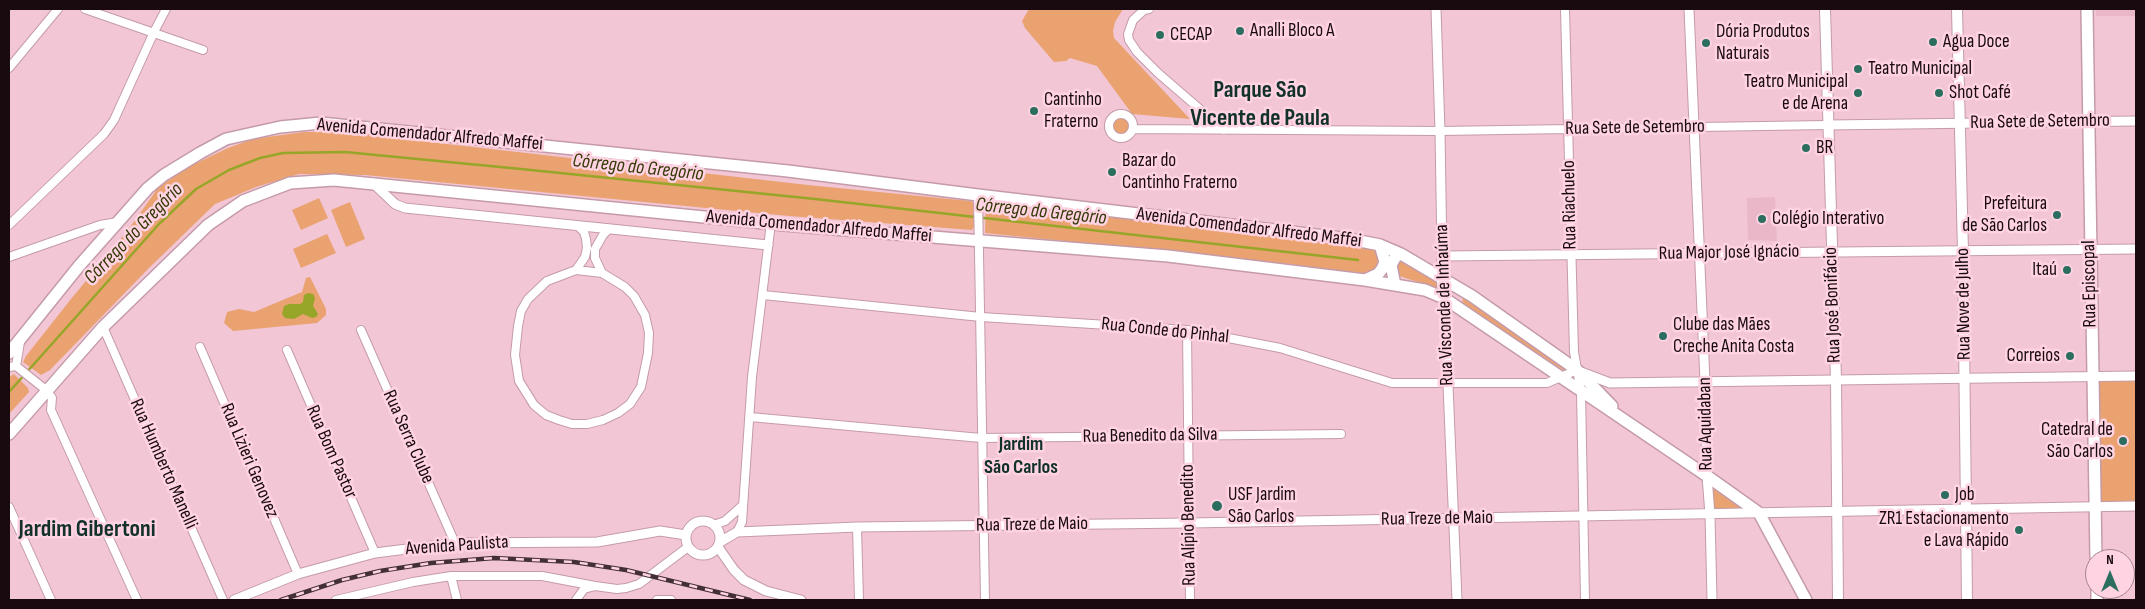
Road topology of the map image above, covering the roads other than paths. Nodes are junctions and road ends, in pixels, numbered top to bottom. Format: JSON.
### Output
{"nodes":[{"id":1,"x":58,"y":9,"type":"edge"},
{"id":2,"x":85,"y":9,"type":"edge"},
{"id":3,"x":166,"y":9,"type":"edge"},
{"id":4,"x":1149,"y":9,"type":"edge"},
{"id":5,"x":1436,"y":9,"type":"edge"},
{"id":6,"x":1566,"y":9,"type":"edge"},
{"id":7,"x":1689,"y":9,"type":"edge"},
{"id":8,"x":1825,"y":9,"type":"edge"},
{"id":9,"x":1957,"y":9,"type":"edge"},
{"id":10,"x":2087,"y":9,"type":"edge"},
{"id":11,"x":154,"y":32,"type":"junction"},
{"id":12,"x":203,"y":50,"type":"dead end"},
{"id":13,"x":9,"y":68,"type":"edge"},
{"id":14,"x":2136,"y":121,"type":"edge"},
{"id":15,"x":2088,"y":122,"type":"junction"},
{"id":16,"x":1960,"y":123,"type":"junction"},
{"id":17,"x":1828,"y":125,"type":"junction"},
{"id":18,"x":1694,"y":127,"type":"junction"},
{"id":19,"x":1133,"y":129,"type":"dead end"},
{"id":20,"x":1568,"y":129,"type":"junction"},
{"id":21,"x":1224,"y":130,"type":"junction"},
{"id":22,"x":1440,"y":131,"type":"junction"},
{"id":23,"x":373,"y":183,"type":"junction"},
{"id":24,"x":978,"y":201,"type":"junction"},
{"id":25,"x":118,"y":222,"type":"junction"},
{"id":26,"x":771,"y":223,"type":"junction"},
{"id":27,"x":9,"y":225,"type":"edge"},
{"id":28,"x":578,"y":226,"type":"junction"},
{"id":29,"x":609,"y":229,"type":"junction"},
{"id":30,"x":979,"y":237,"type":"junction"},
{"id":31,"x":768,"y":245,"type":"junction"},
{"id":32,"x":1380,"y":245,"type":"junction"},
{"id":33,"x":1963,"y":250,"type":"junction"},
{"id":34,"x":2089,"y":250,"type":"junction"},
{"id":35,"x":2136,"y":250,"type":"edge"},
{"id":36,"x":1832,"y":251,"type":"junction"},
{"id":37,"x":1699,"y":253,"type":"junction"},
{"id":38,"x":1401,"y":254,"type":"junction"},
{"id":39,"x":1571,"y":255,"type":"junction"},
{"id":40,"x":1442,"y":256,"type":"junction"},
{"id":41,"x":9,"y":257,"type":"edge"},
{"id":42,"x":576,"y":270,"type":"junction"},
{"id":43,"x":602,"y":273,"type":"junction"},
{"id":44,"x":1441,"y":277,"type":"junction"},
{"id":45,"x":1365,"y":280,"type":"junction"},
{"id":46,"x":1396,"y":285,"type":"junction"},
{"id":47,"x":763,"y":295,"type":"junction"},
{"id":48,"x":1444,"y":298,"type":"junction"},
{"id":49,"x":981,"y":317,"type":"junction"},
{"id":50,"x":104,"y":327,"type":"junction"},
{"id":51,"x":361,"y":330,"type":"dead end"},
{"id":52,"x":1186,"y":330,"type":"junction"},
{"id":53,"x":20,"y":342,"type":"junction"},
{"id":54,"x":200,"y":347,"type":"dead end"},
{"id":55,"x":287,"y":350,"type":"dead end"},
{"id":56,"x":9,"y":353,"type":"edge"},
{"id":57,"x":12,"y":366,"type":"edge"},
{"id":58,"x":1577,"y":370,"type":"junction"},
{"id":59,"x":2136,"y":376,"type":"edge"},
{"id":60,"x":2092,"y":377,"type":"junction"},
{"id":61,"x":1560,"y":378,"type":"junction"},
{"id":62,"x":1965,"y":379,"type":"junction"},
{"id":63,"x":1836,"y":380,"type":"junction"},
{"id":64,"x":1706,"y":382,"type":"junction"},
{"id":65,"x":1448,"y":383,"type":"junction"},
{"id":66,"x":41,"y":387,"type":"junction"},
{"id":67,"x":1581,"y":392,"type":"junction"},
{"id":68,"x":32,"y":406,"type":"junction"},
{"id":69,"x":51,"y":410,"type":"junction"},
{"id":70,"x":750,"y":417,"type":"junction"},
{"id":71,"x":1629,"y":423,"type":"junction"},
{"id":72,"x":9,"y":434,"type":"edge"},
{"id":73,"x":1341,"y":434,"type":"dead end"},
{"id":74,"x":1188,"y":435,"type":"junction"},
{"id":75,"x":982,"y":438,"type":"junction"},
{"id":76,"x":1706,"y":476,"type":"junction"},
{"id":77,"x":744,"y":505,"type":"junction"},
{"id":78,"x":2136,"y":506,"type":"edge"},
{"id":79,"x":9,"y":507,"type":"edge"},
{"id":80,"x":2094,"y":507,"type":"junction"},
{"id":81,"x":1967,"y":509,"type":"junction"},
{"id":82,"x":1838,"y":512,"type":"junction"},
{"id":83,"x":1759,"y":513,"type":"junction"},
{"id":84,"x":1710,"y":515,"type":"junction"},
{"id":85,"x":1583,"y":516,"type":"junction"},
{"id":86,"x":1454,"y":518,"type":"junction"},
{"id":87,"x":1189,"y":524,"type":"junction"},
{"id":88,"x":714,"y":525,"type":"junction"},
{"id":89,"x":984,"y":525,"type":"junction"},
{"id":90,"x":856,"y":527,"type":"junction"},
{"id":91,"x":737,"y":532,"type":"junction"},
{"id":92,"x":686,"y":535,"type":"junction"},
{"id":93,"x":455,"y":543,"type":"junction"},
{"id":94,"x":719,"y":544,"type":"junction"},
{"id":95,"x":688,"y":547,"type":"junction"},
{"id":96,"x":2096,"y":549,"type":"edge"},
{"id":97,"x":376,"y":553,"type":"junction"},
{"id":98,"x":298,"y":574,"type":"junction"},
{"id":99,"x":451,"y":576,"type":"junction"},
{"id":100,"x":594,"y":586,"type":"junction"},
{"id":101,"x":51,"y":600,"type":"edge"},
{"id":102,"x":137,"y":600,"type":"edge"},
{"id":103,"x":223,"y":600,"type":"edge"},
{"id":104,"x":234,"y":600,"type":"edge"},
{"id":105,"x":336,"y":600,"type":"edge"},
{"id":106,"x":457,"y":600,"type":"edge"},
{"id":107,"x":576,"y":600,"type":"edge"},
{"id":108,"x":658,"y":600,"type":"edge"},
{"id":109,"x":671,"y":600,"type":"edge"},
{"id":110,"x":800,"y":600,"type":"edge"},
{"id":111,"x":860,"y":600,"type":"edge"},
{"id":112,"x":985,"y":600,"type":"edge"},
{"id":113,"x":1190,"y":600,"type":"edge"},
{"id":114,"x":1457,"y":600,"type":"edge"},
{"id":115,"x":1585,"y":600,"type":"edge"},
{"id":116,"x":1712,"y":600,"type":"edge"},
{"id":117,"x":1806,"y":600,"type":"edge"},
{"id":118,"x":1838,"y":600,"type":"edge"},
{"id":119,"x":1968,"y":600,"type":"edge"}],
"edges":[{"from":1,"to":13,"type":"street"},
{"from":2,"to":11,"type":"street"},
{"from":3,"to":11,"type":"street"},
{"from":4,"to":21,"type":"street"},
{"from":5,"to":22,"type":"street","name":"Rua Visconde de Inhaúma"},
{"from":6,"to":20,"type":"street","name":"Rua Riachuelo"},
{"from":7,"to":18,"type":"street","name":"Rua Aquidaban"},
{"from":8,"to":17,"type":"main road","name":"Rua José Bonifácio"},
{"from":9,"to":16,"type":"main road","name":"Rua Nove de Julho"},
{"from":10,"to":15,"type":"main road","name":"Rua Episcopal"},
{"from":11,"to":12,"type":"street"},
{"from":11,"to":27,"type":"street"},
{"from":14,"to":15,"type":"street","name":"Rua Sete de Setembro"},
{"from":15,"to":16,"type":"street","name":"Rua Sete de Setembro"},
{"from":15,"to":34,"type":"main road","name":"Rua Episcopal"},
{"from":16,"to":17,"type":"street","name":"Rua Sete de Setembro"},
{"from":16,"to":33,"type":"main road","name":"Rua Nove de Julho"},
{"from":17,"to":18,"type":"street","name":"Rua Sete de Setembro"},
{"from":17,"to":36,"type":"main road","name":"Rua José Bonifácio"},
{"from":18,"to":20,"type":"street","name":"Rua Sete de Setembro"},
{"from":18,"to":37,"type":"street","name":"Rua Aquidaban"},
{"from":19,"to":21,"type":"street","name":"Rua Sete de Setembro"},
{"from":20,"to":22,"type":"street","name":"Rua Sete de Setembro"},
{"from":20,"to":39,"type":"street","name":"Rua Riachuelo"},
{"from":21,"to":22,"type":"street","name":"Rua Sete de Setembro"},
{"from":22,"to":40,"type":"street","name":"Rua Visconde de Inhaúma"},
{"from":23,"to":26,"type":"main road","name":"Avenida Comendador Alfredo Maffei"},
{"from":23,"to":28,"type":"street"},
{"from":23,"to":50,"type":"main road","name":"Avenida Comendador Alfredo Maffei"},
{"from":24,"to":25,"type":"main road","name":"Avenida Comendador Alfredo Maffei"},
{"from":24,"to":30,"type":"street"},
{"from":24,"to":32,"type":"main road","name":"Avenida Comendador Alfredo Maffei"},
{"from":25,"to":41,"type":"street"},
{"from":25,"to":53,"type":"main road","name":"Avenida Comendador Alfredo Maffei"},
{"from":26,"to":30,"type":"main road","name":"Avenida Comendador Alfredo Maffei"},
{"from":26,"to":31,"type":"street"},
{"from":28,"to":29,"type":"street"},
{"from":28,"to":42,"type":"street"},
{"from":29,"to":31,"type":"street"},
{"from":29,"to":43,"type":"street"},
{"from":30,"to":45,"type":"main road","name":"Avenida Comendador Alfredo Maffei"},
{"from":30,"to":49,"type":"street"},
{"from":31,"to":47,"type":"street"},
{"from":32,"to":38,"type":"main road","name":"Avenida Comendador Alfredo Maffei"},
{"from":32,"to":45,"type":"main road"},
{"from":33,"to":34,"type":"street","name":"Rua Major José Ignácio"},
{"from":33,"to":36,"type":"street","name":"Rua Major José Ignácio"},
{"from":33,"to":62,"type":"main road","name":"Rua Nove de Julho"},
{"from":34,"to":35,"type":"street","name":"Rua Major José Ignácio"},
{"from":34,"to":60,"type":"main road","name":"Rua Episcopal"},
{"from":36,"to":37,"type":"street","name":"Rua Major José Ignácio"},
{"from":36,"to":63,"type":"main road","name":"Rua José Bonifácio"},
{"from":37,"to":39,"type":"street","name":"Rua Major José Ignácio"},
{"from":37,"to":64,"type":"street","name":"Rua Aquidaban"},
{"from":38,"to":44,"type":"main road","name":"Avenida Comendador Alfredo Maffei"},
{"from":38,"to":46,"type":"main road"},
{"from":39,"to":40,"type":"street","name":"Rua Major José Ignácio"},
{"from":39,"to":58,"type":"street","name":"Rua Riachuelo"},
{"from":40,"to":44,"type":"street","name":"Rua Visconde de Inhaúma"},
{"from":42,"to":43,"type":"street"},
{"from":42,"to":43,"type":"street"},
{"from":44,"to":48,"type":"street","name":"Rua Visconde de Inhaúma"},
{"from":44,"to":58,"type":"main road","name":"Avenida Comendador Alfredo Maffei"},
{"from":45,"to":46,"type":"main road","name":"Avenida Comendador Alfredo Maffei"},
{"from":46,"to":48,"type":"main road","name":"Avenida Comendador Alfredo Maffei"},
{"from":47,"to":49,"type":"street","name":"Rua Conde do Pinhal"},
{"from":47,"to":70,"type":"street"},
{"from":48,"to":61,"type":"main road","name":"Avenida Comendador Alfredo Maffei"},
{"from":48,"to":65,"type":"street","name":"Rua Visconde de Inhaúma"},
{"from":49,"to":52,"type":"street","name":"Rua Conde do Pinhal"},
{"from":49,"to":75,"type":"street"},
{"from":50,"to":66,"type":"main road","name":"Avenida Comendador Alfredo Maffei"},
{"from":50,"to":103,"type":"street","name":"Rua Humberto Manelli"},
{"from":51,"to":93,"type":"street","name":"Rua Serra Clube"},
{"from":52,"to":65,"type":"street","name":"Rua Conde do Pinhal"},
{"from":52,"to":74,"type":"street","name":"Rua Alípio Benedito"},
{"from":53,"to":56,"type":"main road","name":"Avenida Comendador Alfredo Maffei"},
{"from":53,"to":57,"type":"street"},
{"from":54,"to":98,"type":"street","name":"Rua Lizieri Genovez"},
{"from":55,"to":97,"type":"street","name":"Rua Bom Pastor"},
{"from":57,"to":66,"type":"street"},
{"from":58,"to":61,"type":"street"},
{"from":58,"to":64,"type":"street"},
{"from":58,"to":67,"type":"street","name":"Rua Riachuelo"},
{"from":58,"to":71,"type":"main road","name":"Avenida Comendador Alfredo Maffei"},
{"from":59,"to":60,"type":"street"},
{"from":60,"to":62,"type":"street"},
{"from":60,"to":80,"type":"main road","name":"Rua Episcopal"},
{"from":61,"to":65,"type":"street","name":"Rua Conde do Pinhal"},
{"from":61,"to":67,"type":"main road","name":"Avenida Comendador Alfredo Maffei"},
{"from":62,"to":63,"type":"street"},
{"from":62,"to":81,"type":"main road","name":"Rua Nove de Julho"},
{"from":63,"to":64,"type":"street"},
{"from":63,"to":82,"type":"main road","name":"Rua José Bonifácio"},
{"from":64,"to":76,"type":"street","name":"Rua Aquidaban"},
{"from":65,"to":86,"type":"street","name":"Rua Visconde de Inhaúma"},
{"from":66,"to":68,"type":"main road","name":"Avenida Comendador Alfredo Maffei"},
{"from":66,"to":69,"type":"street"},
{"from":67,"to":71,"type":"main road","name":"Avenida Comendador Alfredo Maffei"},
{"from":67,"to":85,"type":"street","name":"Rua Riachuelo"},
{"from":68,"to":69,"type":"street"},
{"from":68,"to":72,"type":"main road","name":"Avenida Comendador Alfredo Maffei"},
{"from":69,"to":102,"type":"street"},
{"from":70,"to":75,"type":"street","name":"Rua Benedito da Silva"},
{"from":70,"to":77,"type":"street"},
{"from":71,"to":76,"type":"main road","name":"Avenida Comendador Alfredo Maffei"},
{"from":73,"to":74,"type":"street","name":"Rua Benedito da Silva"},
{"from":74,"to":75,"type":"street","name":"Rua Benedito da Silva"},
{"from":74,"to":87,"type":"street","name":"Rua Alípio Benedito"},
{"from":75,"to":89,"type":"street"},
{"from":76,"to":83,"type":"main road","name":"Avenida Comendador Alfredo Maffei"},
{"from":76,"to":84,"type":"street","name":"Rua Aquidaban"},
{"from":77,"to":88,"type":"street"},
{"from":77,"to":91,"type":"street"},
{"from":78,"to":80,"type":"street","name":"Rua Treze de Maio"},
{"from":79,"to":101,"type":"street"},
{"from":80,"to":81,"type":"street","name":"Rua Treze de Maio"},
{"from":80,"to":96,"type":"main road","name":"Rua Episcopal"},
{"from":81,"to":82,"type":"street","name":"Rua Treze de Maio"},
{"from":81,"to":119,"type":"main road","name":"Rua Nove de Julho"},
{"from":82,"to":83,"type":"street","name":"Rua Treze de Maio"},
{"from":82,"to":118,"type":"main road","name":"Rua José Bonifácio"},
{"from":83,"to":84,"type":"street","name":"Rua Treze de Maio"},
{"from":83,"to":117,"type":"main road","name":"Avenida Comendador Alfredo Maffei"},
{"from":84,"to":85,"type":"street","name":"Rua Treze de Maio"},
{"from":84,"to":116,"type":"street","name":"Rua Aquidaban"},
{"from":85,"to":86,"type":"street","name":"Rua Treze de Maio"},
{"from":85,"to":115,"type":"street","name":"Rua Riachuelo"},
{"from":86,"to":87,"type":"street","name":"Rua Treze de Maio"},
{"from":86,"to":114,"type":"street","name":"Rua Visconde de Inhaúma"},
{"from":87,"to":89,"type":"street","name":"Rua Treze de Maio"},
{"from":87,"to":113,"type":"street","name":"Rua Alípio Benedito"},
{"from":88,"to":92,"type":"street"},
{"from":88,"to":94,"type":"street"},
{"from":89,"to":90,"type":"street","name":"Rua Treze de Maio"},
{"from":89,"to":112,"type":"street"},
{"from":90,"to":91,"type":"street","name":"Rua Treze de Maio"},
{"from":90,"to":111,"type":"street"},
{"from":91,"to":94,"type":"street","name":"Rua Treze de Maio"},
{"from":92,"to":93,"type":"street","name":"Avenida Paulista"},
{"from":92,"to":95,"type":"street"},
{"from":93,"to":97,"type":"street","name":"Avenida Paulista"},
{"from":94,"to":95,"type":"street"},
{"from":94,"to":110,"type":"street"},
{"from":95,"to":100,"type":"street"},
{"from":97,"to":98,"type":"street","name":"Avenida Paulista"},
{"from":98,"to":104,"type":"street","name":"Avenida Paulista"},
{"from":99,"to":100,"type":"street","name":"Avenida Paulista"},
{"from":99,"to":105,"type":"street","name":"Avenida Paulista"},
{"from":99,"to":106,"type":"street"},
{"from":100,"to":107,"type":"street"},
{"from":108,"to":109,"type":"street"}]}
